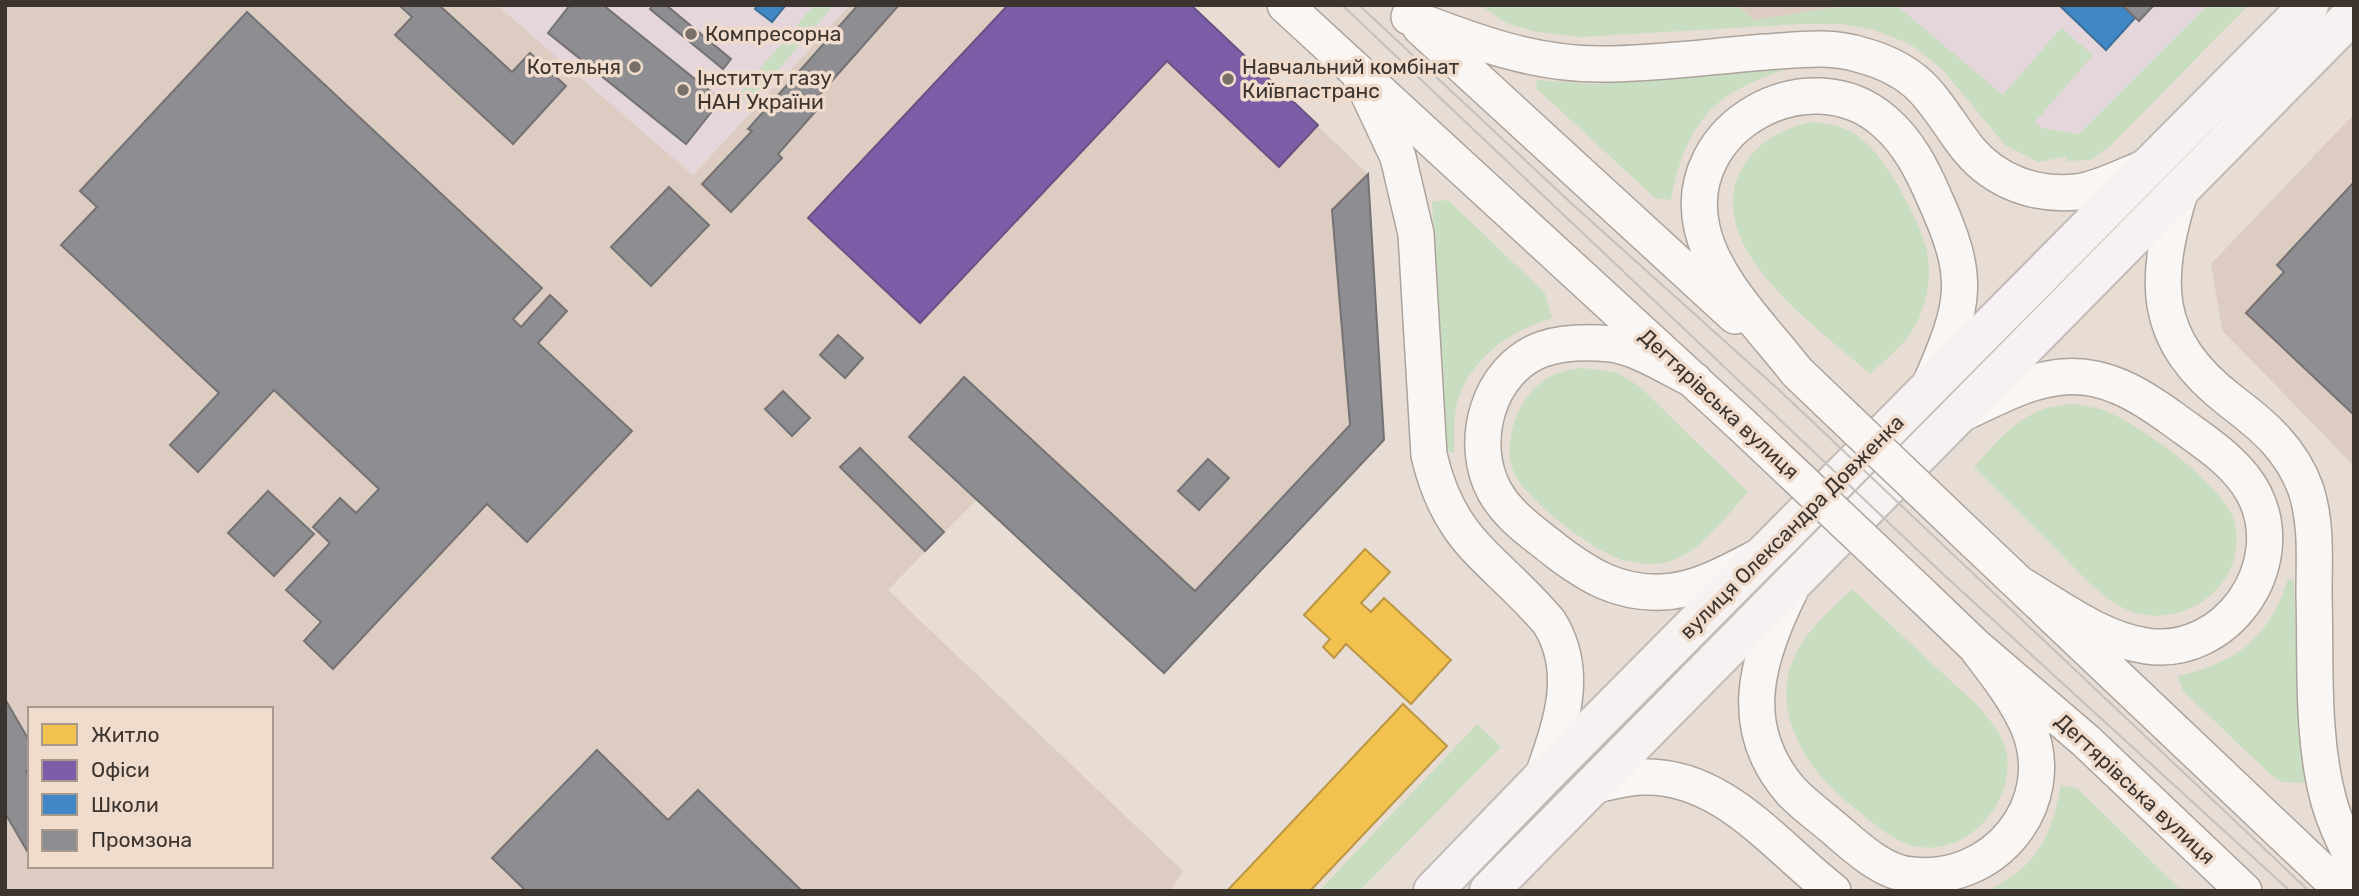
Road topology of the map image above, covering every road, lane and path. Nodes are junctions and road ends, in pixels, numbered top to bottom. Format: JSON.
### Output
{"nodes":[{"id":1,"x":1285,"y":5,"type":"edge"},
{"id":2,"x":2309,"y":5,"type":"edge"},
{"id":3,"x":1403,"y":11,"type":"edge"},
{"id":4,"x":2354,"y":13,"type":"edge"},
{"id":5,"x":1359,"y":75,"type":"junction"},
{"id":6,"x":2152,"y":165,"type":"junction"},
{"id":7,"x":2181,"y":189,"type":"junction"},
{"id":8,"x":1797,"y":372,"type":"junction"},
{"id":9,"x":1695,"y":380,"type":"junction"},
{"id":10,"x":1928,"y":390,"type":"junction"},
{"id":11,"x":1957,"y":416,"type":"junction"},
{"id":12,"x":1783,"y":564,"type":"junction"},
{"id":13,"x":2023,"y":586,"type":"junction"},
{"id":14,"x":1975,"y":646,"type":"junction"},
{"id":15,"x":1542,"y":778,"type":"junction"},
{"id":16,"x":1591,"y":786,"type":"junction"},
{"id":17,"x":2354,"y":861,"type":"edge"},
{"id":18,"x":1433,"y":891,"type":"edge"},
{"id":19,"x":1489,"y":891,"type":"edge"},
{"id":20,"x":1833,"y":891,"type":"edge"},
{"id":21,"x":2244,"y":891,"type":"edge"},
{"id":22,"x":2343,"y":891,"type":"edge"}],
"edges":[{"from":1,"to":5,"type":"main road","name":"Дегтярівська вулиця"},
{"from":2,"to":6,"type":"main road","name":"вулиця Олександра Довженка"},
{"from":3,"to":6,"type":"main road"},
{"from":3,"to":8,"type":"main road"},
{"from":4,"to":7,"type":"main road","name":"вулиця Олександра Довженка"},
{"from":5,"to":9,"type":"main road","name":"Дегтярівська вулиця"},
{"from":5,"to":15,"type":"main road"},
{"from":6,"to":10,"type":"main road","name":"вулиця Олександра Довженка"},
{"from":7,"to":11,"type":"main road","name":"вулиця Олександра Довженка"},
{"from":7,"to":17,"type":"main road"},
{"from":8,"to":10,"type":"main road"},
{"from":8,"to":13,"type":"main road","bridge":true},
{"from":9,"to":12,"type":"main road"},
{"from":9,"to":14,"type":"main road","name":"Дегтярівська вулиця","bridge":true},
{"from":10,"to":12,"type":"main road","name":"вулиця Олександра Довженка"},
{"from":11,"to":12,"type":"main road","name":"вулиця Олександра Довженка"},
{"from":11,"to":13,"type":"main road"},
{"from":12,"to":14,"type":"main road"},
{"from":12,"to":15,"type":"main road","name":"вулиця Олександра Довженка"},
{"from":12,"to":16,"type":"main road","name":"вулиця Олександра Довженка"},
{"from":13,"to":22,"type":"main road"},
{"from":14,"to":21,"type":"main road","name":"Дегтярівська вулиця"},
{"from":15,"to":18,"type":"main road","name":"вулиця Олександра Довженка"},
{"from":16,"to":19,"type":"main road","name":"вулиця Олександра Довженка"},
{"from":16,"to":20,"type":"main road"}]}
